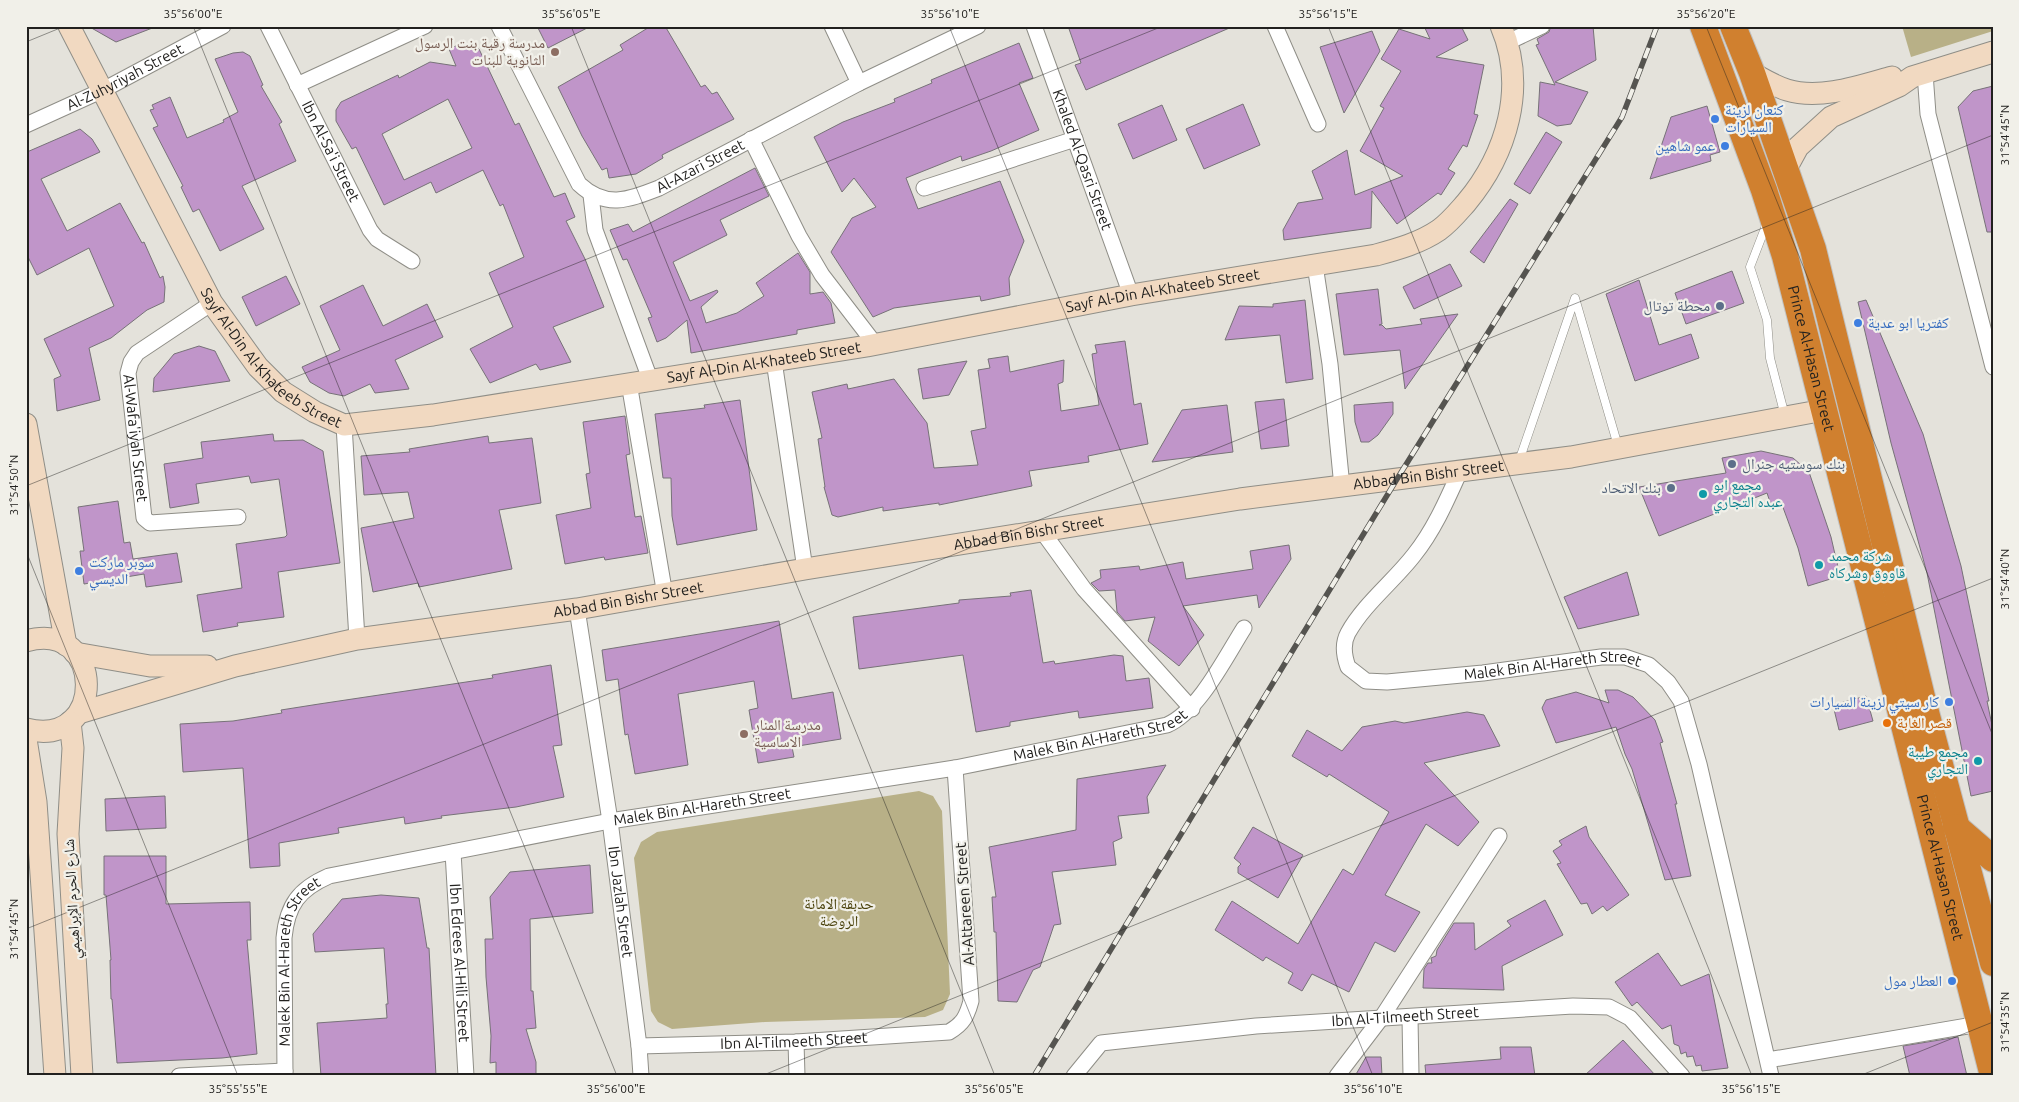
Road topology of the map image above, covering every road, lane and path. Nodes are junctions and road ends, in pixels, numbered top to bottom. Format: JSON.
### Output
{"nodes":[{"id":1,"x":69,"y":26,"type":"edge"},
{"id":2,"x":223,"y":26,"type":"edge"},
{"id":3,"x":268,"y":26,"type":"edge"},
{"id":4,"x":425,"y":26,"type":"edge"},
{"id":5,"x":499,"y":26,"type":"edge"},
{"id":6,"x":832,"y":26,"type":"edge"},
{"id":7,"x":978,"y":26,"type":"edge"},
{"id":8,"x":1034,"y":26,"type":"edge"},
{"id":9,"x":1275,"y":26,"type":"edge"},
{"id":10,"x":1542,"y":26,"type":"edge"},
{"id":11,"x":1704,"y":26,"type":"edge"},
{"id":12,"x":1733,"y":26,"type":"edge"},
{"id":13,"x":1504,"y":34,"type":"edge"},
{"id":14,"x":1993,"y":52,"type":"edge"},
{"id":15,"x":1752,"y":73,"type":"junction"},
{"id":16,"x":1919,"y":75,"type":"junction"},
{"id":17,"x":859,"y":82,"type":"junction"},
{"id":18,"x":297,"y":85,"type":"junction"},
{"id":19,"x":103,"y":90,"type":"junction"},
{"id":20,"x":1318,"y":124,"type":"dead end"},
{"id":21,"x":26,"y":125,"type":"edge"},
{"id":22,"x":751,"y":139,"type":"junction"},
{"id":23,"x":1075,"y":139,"type":"junction"},
{"id":24,"x":1786,"y":169,"type":"junction"},
{"id":25,"x":924,"y":188,"type":"dead end"},
{"id":26,"x":591,"y":195,"type":"junction"},
{"id":27,"x":1771,"y":212,"type":"junction"},
{"id":28,"x":412,"y":261,"type":"dead end"},
{"id":29,"x":1315,"y":265,"type":"junction"},
{"id":30,"x":1131,"y":295,"type":"junction"},
{"id":31,"x":212,"y":303,"type":"junction"},
{"id":32,"x":876,"y":344,"type":"junction"},
{"id":33,"x":774,"y":361,"type":"junction"},
{"id":34,"x":1993,"y":367,"type":"edge"},
{"id":35,"x":650,"y":379,"type":"junction"},
{"id":36,"x":629,"y":383,"type":"junction"},
{"id":37,"x":1824,"y":410,"type":"junction"},
{"id":38,"x":1785,"y":417,"type":"junction"},
{"id":39,"x":26,"y":424,"type":"edge"},
{"id":40,"x":344,"y":425,"type":"junction"},
{"id":41,"x":1618,"y":448,"type":"junction"},
{"id":42,"x":1518,"y":464,"type":"junction"},
{"id":43,"x":1460,"y":471,"type":"junction"},
{"id":44,"x":1342,"y":487,"type":"junction"},
{"id":45,"x":238,"y":517,"type":"dead end"},
{"id":46,"x":1042,"y":531,"type":"junction"},
{"id":47,"x":805,"y":569,"type":"junction"},
{"id":48,"x":665,"y":595,"type":"junction"},
{"id":49,"x":577,"y":609,"type":"junction"},
{"id":50,"x":1244,"y":628,"type":"dead end"},
{"id":51,"x":357,"y":639,"type":"junction"},
{"id":52,"x":26,"y":641,"type":"edge"},
{"id":53,"x":71,"y":649,"type":"junction"},
{"id":54,"x":235,"y":666,"type":"junction"},
{"id":55,"x":1192,"y":709,"type":"junction"},
{"id":56,"x":75,"y":717,"type":"junction"},
{"id":57,"x":26,"y":729,"type":"edge"},
{"id":58,"x":26,"y":739,"type":"edge"},
{"id":59,"x":955,"y":768,"type":"junction"},
{"id":60,"x":610,"y":822,"type":"junction"},
{"id":61,"x":1956,"y":827,"type":"junction"},
{"id":62,"x":1499,"y":836,"type":"dead end"},
{"id":63,"x":453,"y":852,"type":"junction"},
{"id":64,"x":1993,"y":859,"type":"edge"},
{"id":65,"x":1986,"y":905,"type":"edge"},
{"id":66,"x":1953,"y":918,"type":"junction"},
{"id":67,"x":1993,"y":963,"type":"edge"},
{"id":68,"x":1382,"y":1017,"type":"junction"},
{"id":69,"x":1410,"y":1017,"type":"junction"},
{"id":70,"x":1979,"y":1024,"type":"junction"},
{"id":71,"x":949,"y":1032,"type":"joint"},
{"id":72,"x":796,"y":1042,"type":"junction"},
{"id":73,"x":639,"y":1046,"type":"junction"},
{"id":74,"x":1768,"y":1060,"type":"junction"},
{"id":75,"x":285,"y":1074,"type":"edge"},
{"id":76,"x":55,"y":1076,"type":"edge"},
{"id":77,"x":82,"y":1076,"type":"edge"},
{"id":78,"x":179,"y":1076,"type":"edge"},
{"id":79,"x":466,"y":1076,"type":"edge"},
{"id":80,"x":640,"y":1076,"type":"edge"},
{"id":81,"x":796,"y":1076,"type":"edge"},
{"id":82,"x":1074,"y":1076,"type":"edge"},
{"id":83,"x":1337,"y":1076,"type":"edge"},
{"id":84,"x":1412,"y":1076,"type":"edge"},
{"id":85,"x":1682,"y":1076,"type":"edge"},
{"id":86,"x":1771,"y":1076,"type":"edge"},
{"id":87,"x":1992,"y":1076,"type":"edge"}],
"edges":[{"from":1,"to":19,"type":"street","name":"Sayf Al-Din Al-Khateeb Street"},
{"from":2,"to":19,"type":"street","name":"Al-Zuhyriyah Street"},
{"from":3,"to":18,"type":"street","name":"Ibn Al-Sa'i Street"},
{"from":4,"to":18,"type":"street"},
{"from":5,"to":26,"type":"street"},
{"from":6,"to":17,"type":"street"},
{"from":7,"to":17,"type":"street","name":"Al-Azari Street"},
{"from":8,"to":23,"type":"street","name":"Khaled Al-Qasri Street"},
{"from":9,"to":20,"type":"street"},
{"from":10,"to":13,"type":"street"},
{"from":11,"to":27,"type":"highway","name":"Prince Al-Hasan Street"},
{"from":12,"to":15,"type":"highway","name":"Prince Al-Hasan Street"},
{"from":13,"to":29,"type":"street","name":"Sayf Al-Din Al-Khateeb Street"},
{"from":14,"to":16,"type":"street"},
{"from":15,"to":16,"type":"street"},
{"from":15,"to":24,"type":"highway","name":"Prince Al-Hasan Street"},
{"from":16,"to":24,"type":"street"},
{"from":16,"to":34,"type":"street"},
{"from":17,"to":22,"type":"street","name":"Al-Azari Street"},
{"from":18,"to":28,"type":"street","name":"Ibn Al-Sa'i Street"},
{"from":19,"to":21,"type":"street","name":"Al-Zuhyriyah Street"},
{"from":19,"to":31,"type":"street","name":"Sayf Al-Din Al-Khateeb Street"},
{"from":22,"to":26,"type":"street","name":"Al-Azari Street"},
{"from":22,"to":32,"type":"street"},
{"from":23,"to":25,"type":"street"},
{"from":23,"to":30,"type":"street","name":"Khaled Al-Qasri Street"},
{"from":24,"to":61,"type":"highway","name":"Prince Al-Hasan Street"},
{"from":26,"to":35,"type":"street"},
{"from":27,"to":37,"type":"highway","name":"Prince Al-Hasan Street"},
{"from":27,"to":38,"type":"lane"},
{"from":29,"to":30,"type":"street","name":"Sayf Al-Din Al-Khateeb Street"},
{"from":29,"to":44,"type":"street"},
{"from":30,"to":32,"type":"street","name":"Sayf Al-Din Al-Khateeb Street"},
{"from":31,"to":40,"type":"street","name":"Sayf Al-Din Al-Khateeb Street"},
{"from":31,"to":45,"type":"street","name":"Al-Wafa'iyah Street"},
{"from":32,"to":33,"type":"street","name":"Sayf Al-Din Al-Khateeb Street"},
{"from":33,"to":35,"type":"street","name":"Sayf Al-Din Al-Khateeb Street"},
{"from":33,"to":47,"type":"street"},
{"from":35,"to":36,"type":"street","name":"Sayf Al-Din Al-Khateeb Street"},
{"from":36,"to":40,"type":"street","name":"Sayf Al-Din Al-Khateeb Street"},
{"from":36,"to":48,"type":"street"},
{"from":37,"to":38,"type":"street","name":"Abbad Bin Bishr Street"},
{"from":37,"to":66,"type":"highway","name":"Prince Al-Hasan Street"},
{"from":38,"to":41,"type":"street","name":"Abbad Bin Bishr Street"},
{"from":39,"to":53,"type":"street"},
{"from":40,"to":51,"type":"street"},
{"from":41,"to":42,"type":"street","name":"Abbad Bin Bishr Street"},
{"from":41,"to":42,"type":"lane"},
{"from":42,"to":43,"type":"street","name":"Abbad Bin Bishr Street"},
{"from":43,"to":44,"type":"street","name":"Abbad Bin Bishr Street"},
{"from":43,"to":74,"type":"street","name":"Malek Bin Al-Hareth Street"},
{"from":44,"to":46,"type":"street","name":"Abbad Bin Bishr Street"},
{"from":46,"to":47,"type":"street","name":"Abbad Bin Bishr Street"},
{"from":46,"to":55,"type":"street"},
{"from":47,"to":48,"type":"street","name":"Abbad Bin Bishr Street"},
{"from":48,"to":49,"type":"street","name":"Abbad Bin Bishr Street"},
{"from":49,"to":51,"type":"street","name":"Abbad Bin Bishr Street"},
{"from":49,"to":60,"type":"street","name":"Ibn Jazlah Street"},
{"from":50,"to":55,"type":"street","name":"Malek Bin Al-Hareth Street"},
{"from":51,"to":54,"type":"street","name":"Abbad Bin Bishr Street"},
{"from":52,"to":53,"type":"street","name":"Abbad Bin Bishr Street"},
{"from":53,"to":54,"type":"street","name":"Abbad Bin Bishr Street"},
{"from":53,"to":56,"type":"street"},
{"from":54,"to":56,"type":"street","name":"Abbad Bin Bishr Street"},
{"from":55,"to":59,"type":"street","name":"Malek Bin Al-Hareth Street"},
{"from":56,"to":57,"type":"street","name":"Abbad Bin Bishr Street"},
{"from":56,"to":77,"type":"street","name":"شارع الحرم الإبراهيمي"},
{"from":58,"to":76,"type":"street","name":"شارع الحرم الإبراهيمي"},
{"from":59,"to":60,"type":"street","name":"Malek Bin Al-Hareth Street"},
{"from":59,"to":71,"type":"street","name":"Al-Attareen Street"},
{"from":60,"to":63,"type":"street","name":"Malek Bin Al-Hareth Street"},
{"from":60,"to":73,"type":"street","name":"Ibn Jazlah Street"},
{"from":61,"to":64,"type":"highway"},
{"from":61,"to":65,"type":"highway","name":"Prince Al-Hasan Street"},
{"from":62,"to":68,"type":"street"},
{"from":63,"to":75,"type":"street","name":"Malek Bin Al-Hareth Street"},
{"from":63,"to":79,"type":"street","name":"Ibn Edrees Al-Hili Street"},
{"from":65,"to":66,"type":"street"},
{"from":65,"to":67,"type":"highway","name":"Prince Al-Hasan Street"},
{"from":66,"to":70,"type":"highway","name":"Prince Al-Hasan Street"},
{"from":68,"to":69,"type":"street","name":"Ibn Al-Tilmeeth Street"},
{"from":68,"to":82,"type":"street","name":"Ibn Al-Tilmeeth Street"},
{"from":68,"to":83,"type":"street"},
{"from":69,"to":84,"type":"street"},
{"from":69,"to":85,"type":"street","name":"Ibn Al-Tilmeeth Street"},
{"from":70,"to":74,"type":"street"},
{"from":70,"to":87,"type":"highway","name":"Prince Al-Hasan Street"},
{"from":71,"to":72,"type":"street","name":"Ibn Al-Tilmeeth Street"},
{"from":72,"to":73,"type":"street","name":"Ibn Al-Tilmeeth Street"},
{"from":72,"to":81,"type":"street"},
{"from":73,"to":80,"type":"street","name":"Ibn Jazlah Street"},
{"from":74,"to":86,"type":"street","name":"Malek Bin Al-Hareth Street"},
{"from":75,"to":78,"type":"street"}]}
